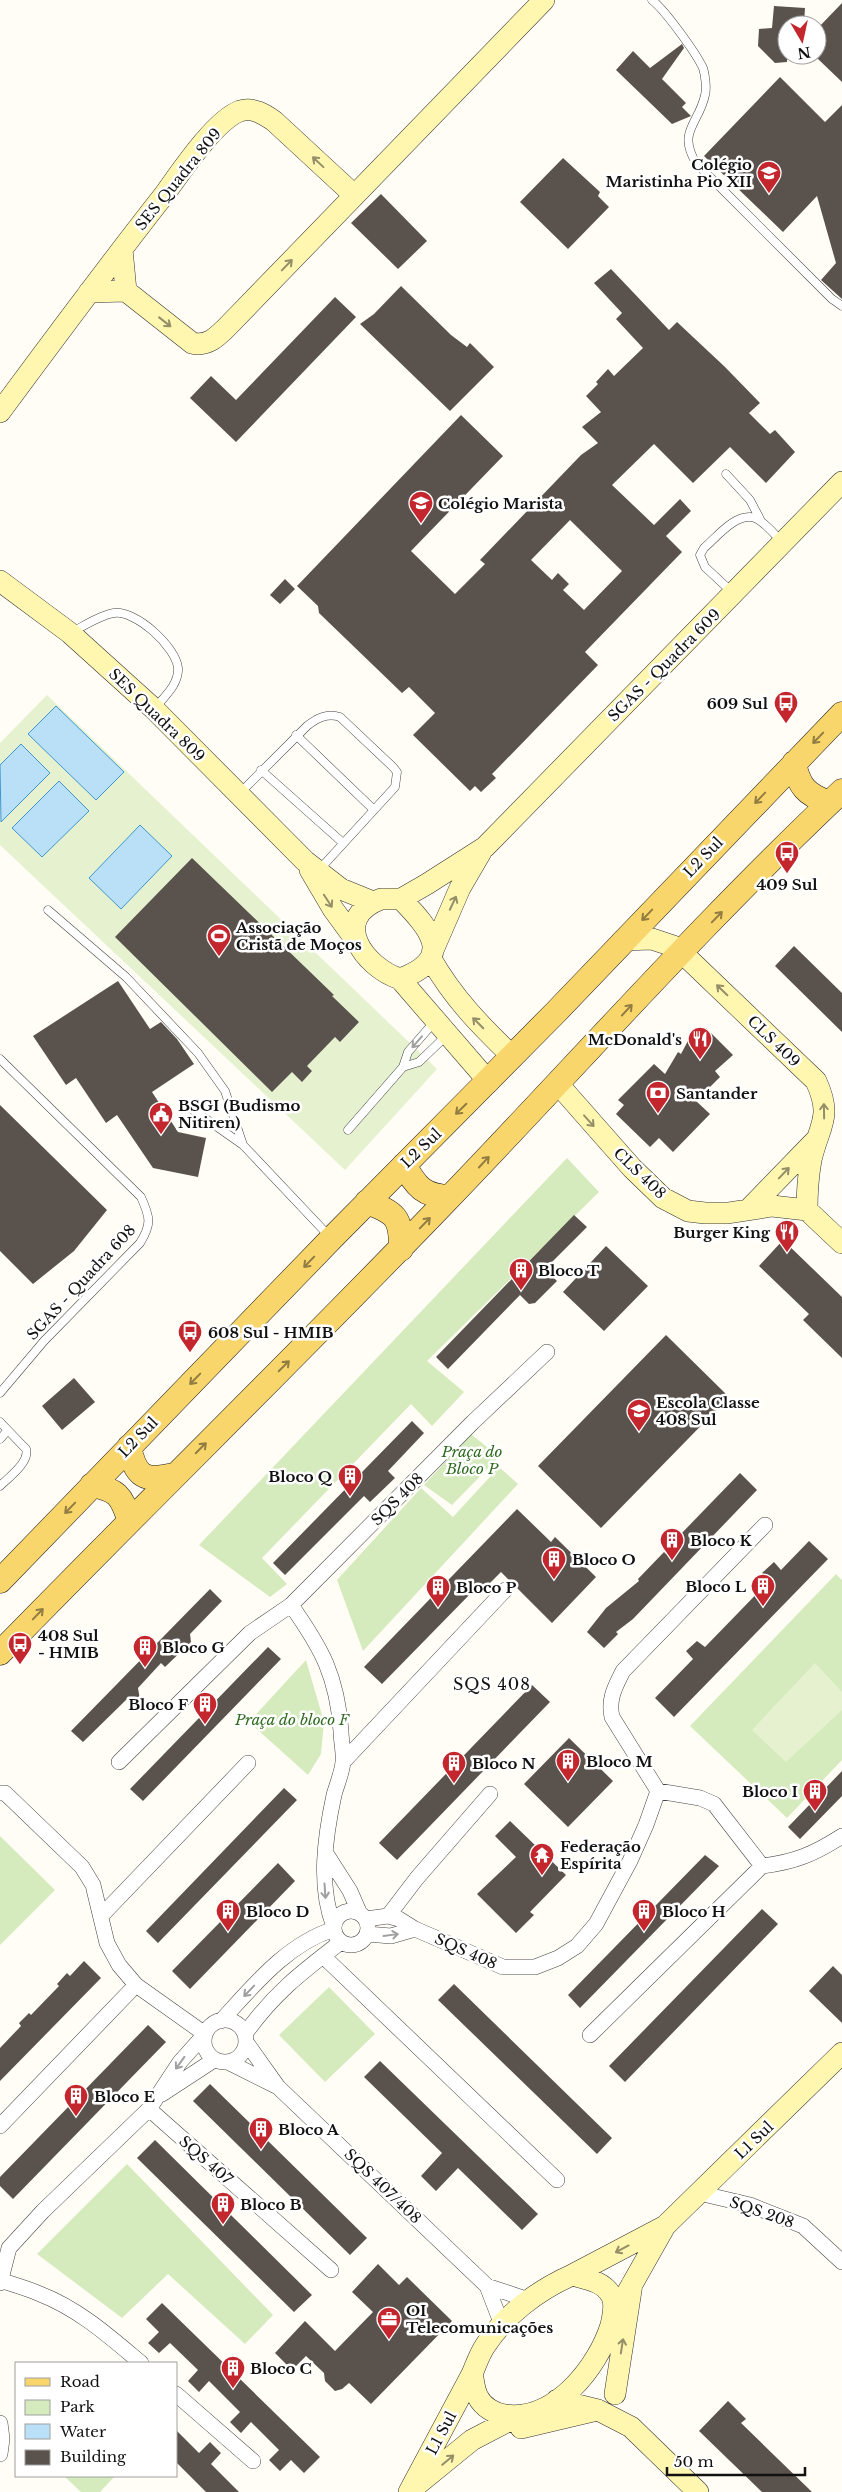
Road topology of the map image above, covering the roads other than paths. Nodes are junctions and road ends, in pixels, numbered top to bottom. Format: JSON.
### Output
{"nodes":[{"id":1,"x":544,"y":0,"type":"edge"},
{"id":2,"x":652,"y":0,"type":"edge"},
{"id":3,"x":354,"y":195,"type":"junction"},
{"id":4,"x":122,"y":248,"type":"junction"},
{"id":5,"x":89,"y":292,"type":"junction"},
{"id":6,"x":126,"y":292,"type":"junction"},
{"id":7,"x":842,"y":306,"type":"edge"},
{"id":8,"x":0,"y":412,"type":"edge"},
{"id":9,"x":726,"y":474,"type":"dead end"},
{"id":10,"x":842,"y":482,"type":"edge"},
{"id":11,"x":761,"y":522,"type":"junction"},
{"id":12,"x":783,"y":543,"type":"junction"},
{"id":13,"x":0,"y":581,"type":"edge"},
{"id":14,"x":734,"y":594,"type":"junction"},
{"id":15,"x":70,"y":633,"type":"junction"},
{"id":16,"x":154,"y":709,"type":"junction"},
{"id":17,"x":842,"y":714,"type":"edge"},
{"id":18,"x":296,"y":736,"type":"junction"},
{"id":19,"x":794,"y":763,"type":"junction"},
{"id":20,"x":261,"y":770,"type":"junction"},
{"id":21,"x":239,"y":794,"type":"junction"},
{"id":22,"x":835,"y":797,"type":"edge"},
{"id":23,"x":374,"y":810,"type":"junction"},
{"id":24,"x":343,"y":843,"type":"junction"},
{"id":25,"x":485,"y":847,"type":"junction"},
{"id":26,"x":312,"y":869,"type":"junction"},
{"id":27,"x":401,"y":898,"type":"junction"},
{"id":28,"x":373,"y":902,"type":"junction"},
{"id":29,"x":48,"y":910,"type":"dead end"},
{"id":30,"x":355,"y":939,"type":"junction"},
{"id":31,"x":623,"y":940,"type":"junction"},
{"id":32,"x":682,"y":952,"type":"junction"},
{"id":33,"x":432,"y":953,"type":"junction"},
{"id":34,"x":400,"y":979,"type":"junction"},
{"id":35,"x":442,"y":1028,"type":"junction"},
{"id":36,"x":512,"y":1057,"type":"junction"},
{"id":37,"x":0,"y":1058,"type":"edge"},
{"id":38,"x":403,"y":1067,"type":"junction"},
{"id":39,"x":489,"y":1082,"type":"junction"},
{"id":40,"x":558,"y":1084,"type":"junction"},
{"id":41,"x":189,"y":1107,"type":"dead end"},
{"id":42,"x":348,"y":1130,"type":"dead end"},
{"id":43,"x":819,"y":1137,"type":"junction"},
{"id":44,"x":243,"y":1145,"type":"junction"},
{"id":45,"x":404,"y":1165,"type":"junction"},
{"id":46,"x":450,"y":1197,"type":"junction"},
{"id":47,"x":367,"y":1202,"type":"junction"},
{"id":48,"x":750,"y":1208,"type":"junction"},
{"id":49,"x":807,"y":1210,"type":"junction"},
{"id":50,"x":332,"y":1238,"type":"junction"},
{"id":51,"x":842,"y":1243,"type":"edge"},
{"id":52,"x":401,"y":1249,"type":"junction"},
{"id":53,"x":547,"y":1352,"type":"dead end"},
{"id":54,"x":0,"y":1393,"type":"edge"},
{"id":55,"x":0,"y":1422,"type":"edge"},
{"id":56,"x":8,"y":1430,"type":"junction"},
{"id":57,"x":0,"y":1439,"type":"edge"},
{"id":58,"x":129,"y":1447,"type":"junction"},
{"id":59,"x":174,"y":1475,"type":"junction"},
{"id":60,"x":92,"y":1485,"type":"junction"},
{"id":61,"x":0,"y":1486,"type":"edge"},
{"id":62,"x":129,"y":1519,"type":"junction"},
{"id":63,"x":765,"y":1525,"type":"dead end"},
{"id":64,"x":0,"y":1581,"type":"edge"},
{"id":65,"x":505,"y":1590,"type":"dead end"},
{"id":66,"x":291,"y":1605,"type":"junction"},
{"id":67,"x":0,"y":1653,"type":"edge"},
{"id":68,"x":118,"y":1762,"type":"dead end"},
{"id":69,"x":343,"y":1762,"type":"junction"},
{"id":70,"x":248,"y":1763,"type":"dead end"},
{"id":71,"x":658,"y":1791,"type":"junction"},
{"id":72,"x":0,"y":1793,"type":"edge"},
{"id":73,"x":490,"y":1794,"type":"dead end"},
{"id":74,"x":842,"y":1836,"type":"edge"},
{"id":75,"x":327,"y":1855,"type":"junction"},
{"id":76,"x":762,"y":1866,"type":"junction"},
{"id":77,"x":101,"y":1916,"type":"junction"},
{"id":78,"x":388,"y":1916,"type":"junction"},
{"id":79,"x":364,"y":1922,"type":"junction"},
{"id":80,"x":415,"y":1929,"type":"junction"},
{"id":81,"x":337,"y":1933,"type":"junction"},
{"id":82,"x":323,"y":1956,"type":"junction"},
{"id":83,"x":270,"y":1970,"type":"junction"},
{"id":84,"x":136,"y":1985,"type":"junction"},
{"id":85,"x":285,"y":1986,"type":"junction"},
{"id":86,"x":222,"y":2020,"type":"junction"},
{"id":87,"x":205,"y":2034,"type":"junction"},
{"id":88,"x":590,"y":2035,"type":"dead end"},
{"id":89,"x":245,"y":2038,"type":"junction"},
{"id":90,"x":842,"y":2053,"type":"edge"},
{"id":91,"x":221,"y":2061,"type":"junction"},
{"id":92,"x":278,"y":2087,"type":"junction"},
{"id":93,"x":158,"y":2096,"type":"junction"},
{"id":94,"x":149,"y":2109,"type":"junction"},
{"id":95,"x":0,"y":2126,"type":"edge"},
{"id":96,"x":557,"y":2180,"type":"dead end"},
{"id":97,"x":699,"y":2193,"type":"junction"},
{"id":98,"x":665,"y":2226,"type":"junction"},
{"id":99,"x":5,"y":2245,"type":"edge"},
{"id":100,"x":842,"y":2262,"type":"edge"},
{"id":101,"x":331,"y":2270,"type":"dead end"},
{"id":102,"x":572,"y":2275,"type":"junction"},
{"id":103,"x":0,"y":2282,"type":"edge"},
{"id":104,"x":632,"y":2284,"type":"junction"},
{"id":105,"x":487,"y":2286,"type":"junction"},
{"id":106,"x":529,"y":2300,"type":"junction"},
{"id":107,"x":614,"y":2315,"type":"junction"},
{"id":108,"x":502,"y":2325,"type":"junction"},
{"id":109,"x":597,"y":2358,"type":"junction"},
{"id":110,"x":140,"y":2362,"type":"edge"},
{"id":111,"x":472,"y":2374,"type":"junction"},
{"id":112,"x":614,"y":2394,"type":"junction"},
{"id":113,"x":178,"y":2396,"type":"edge"},
{"id":114,"x":557,"y":2400,"type":"junction"},
{"id":115,"x":598,"y":2410,"type":"junction"},
{"id":116,"x":516,"y":2417,"type":"junction"},
{"id":117,"x":0,"y":2423,"type":"edge"},
{"id":118,"x":631,"y":2427,"type":"junction"},
{"id":119,"x":472,"y":2440,"type":"junction"},
{"id":120,"x":0,"y":2454,"type":"edge"},
{"id":121,"x":253,"y":2460,"type":"dead end"},
{"id":122,"x":410,"y":2491,"type":"edge"},
{"id":123,"x":698,"y":2492,"type":"edge"}],
"edges":[{"from":1,"to":3,"type":"street"},
{"from":2,"to":7,"type":"lane"},
{"from":3,"to":4,"type":"street","name":"SES Quadra 809","one_way":true},
{"from":6,"to":3,"type":"street","one_way":true},
{"from":4,"to":5,"type":"street","name":"SES Quadra 809"},
{"from":4,"to":6,"type":"street"},
{"from":5,"to":6,"type":"street"},
{"from":5,"to":8,"type":"street","name":"SES Quadra 809"},
{"from":9,"to":11,"type":"lane"},
{"from":10,"to":12,"type":"street","name":"SGAS - Quadra 609"},
{"from":11,"to":12,"type":"lane"},
{"from":11,"to":14,"type":"lane"},
{"from":12,"to":14,"type":"street","name":"SGAS - Quadra 609"},
{"from":13,"to":15,"type":"street","name":"SES Quadra 809"},
{"from":14,"to":25,"type":"street","name":"SGAS - Quadra 609"},
{"from":15,"to":16,"type":"street","name":"SES Quadra 809"},
{"from":15,"to":16,"type":"lane"},
{"from":16,"to":21,"type":"street","name":"SES Quadra 809"},
{"from":17,"to":19,"type":"main road","name":"L2 Sul","one_way":true},
{"from":18,"to":20,"type":"lane"},
{"from":18,"to":23,"type":"lane"},
{"from":18,"to":23,"type":"lane"},
{"from":19,"to":22,"type":"main road"},
{"from":19,"to":31,"type":"main road","name":"L2 Sul","one_way":true},
{"from":20,"to":21,"type":"lane"},
{"from":20,"to":24,"type":"lane"},
{"from":21,"to":26,"type":"street","name":"SES Quadra 809"},
{"from":32,"to":22,"type":"main road","one_way":true},
{"from":23,"to":24,"type":"lane"},
{"from":24,"to":26,"type":"lane"},
{"from":25,"to":27,"type":"street","name":"SGAS - Quadra 609"},
{"from":33,"to":25,"type":"street","name":"SGAS - Quadra 609","one_way":true},
{"from":26,"to":28,"type":"street","name":"SES Quadra 809"},
{"from":26,"to":30,"type":"street","name":"SES Quadra 809","one_way":true},
{"from":27,"to":28,"type":"street"},
{"from":27,"to":33,"type":"street"},
{"from":28,"to":30,"type":"street"},
{"from":29,"to":44,"type":"lane"},
{"from":30,"to":34,"type":"street"},
{"from":31,"to":32,"type":"street","name":"CLS 409"},
{"from":31,"to":36,"type":"main road","name":"L2 Sul"},
{"from":40,"to":32,"type":"main road","one_way":true},
{"from":43,"to":32,"type":"street","name":"CLS 409","one_way":true},
{"from":33,"to":34,"type":"street"},
{"from":36,"to":33,"type":"street","one_way":true},
{"from":34,"to":35,"type":"street"},
{"from":35,"to":38,"type":"lane","one_way":true},
{"from":35,"to":38,"type":"lane"},
{"from":35,"to":39,"type":"street"},
{"from":36,"to":39,"type":"main road","name":"L2 Sul"},
{"from":37,"to":54,"type":"lane","name":"SGAS - Quadra 608"},
{"from":38,"to":42,"type":"lane"},
{"from":39,"to":45,"type":"main road","name":"L2 Sul","one_way":true},
{"from":46,"to":40,"type":"main road","one_way":true},
{"from":40,"to":48,"type":"street","name":"CLS 408","one_way":true},
{"from":41,"to":44,"type":"lane"},
{"from":48,"to":43,"type":"street","one_way":true},
{"from":43,"to":49,"type":"street","name":"CLS 409"},
{"from":44,"to":50,"type":"lane"},
{"from":45,"to":46,"type":"main road"},
{"from":45,"to":47,"type":"main road","name":"L2 Sul"},
{"from":52,"to":46,"type":"main road","one_way":true},
{"from":47,"to":50,"type":"main road","name":"L2 Sul"},
{"from":47,"to":52,"type":"main road"},
{"from":48,"to":49,"type":"street","name":"CLS 408"},
{"from":49,"to":51,"type":"street"},
{"from":50,"to":58,"type":"main road","name":"L2 Sul","one_way":true},
{"from":59,"to":52,"type":"main road","one_way":true},
{"from":53,"to":66,"type":"street","name":"SQS 408"},
{"from":55,"to":56,"type":"lane"},
{"from":56,"to":57,"type":"lane"},
{"from":56,"to":61,"type":"lane"},
{"from":58,"to":59,"type":"main road"},
{"from":58,"to":60,"type":"main road","name":"L2 Sul"},
{"from":59,"to":62,"type":"main road"},
{"from":60,"to":62,"type":"main road"},
{"from":60,"to":64,"type":"main road","name":"L2 Sul","one_way":true},
{"from":67,"to":62,"type":"main road","one_way":true},
{"from":63,"to":71,"type":"street"},
{"from":65,"to":69,"type":"street"},
{"from":66,"to":68,"type":"street","name":"SQS 408"},
{"from":66,"to":69,"type":"street"},
{"from":69,"to":75,"type":"street"},
{"from":70,"to":77,"type":"street"},
{"from":71,"to":76,"type":"street"},
{"from":71,"to":80,"type":"street","name":"SQS 408"},
{"from":72,"to":77,"type":"street"},
{"from":73,"to":78,"type":"street"},
{"from":74,"to":76,"type":"street"},
{"from":75,"to":79,"type":"street"},
{"from":75,"to":81,"type":"street","one_way":true},
{"from":76,"to":88,"type":"street"},
{"from":77,"to":84,"type":"street"},
{"from":78,"to":79,"type":"street"},
{"from":78,"to":80,"type":"street","name":"SQS 408"},
{"from":79,"to":80,"type":"street","one_way":true},
{"from":79,"to":81,"type":"street"},
{"from":79,"to":81,"type":"street"},
{"from":81,"to":82,"type":"street"},
{"from":81,"to":83,"type":"street"},
{"from":82,"to":85,"type":"street"},
{"from":82,"to":96,"type":"street"},
{"from":83,"to":85,"type":"street"},
{"from":83,"to":86,"type":"street","one_way":true},
{"from":84,"to":87,"type":"street"},
{"from":84,"to":95,"type":"street"},
{"from":85,"to":89,"type":"street"},
{"from":86,"to":87,"type":"street"},
{"from":86,"to":89,"type":"street"},
{"from":87,"to":91,"type":"street"},
{"from":87,"to":93,"type":"street","one_way":true},
{"from":89,"to":91,"type":"street"},
{"from":89,"to":92,"type":"street","name":"SQS 407/408"},
{"from":90,"to":97,"type":"street","name":"L1 Sul"},
{"from":91,"to":92,"type":"street","name":"SQS 407/408"},
{"from":91,"to":93,"type":"street"},
{"from":92,"to":105,"type":"street","name":"SQS 407/408"},
{"from":93,"to":94,"type":"street"},
{"from":94,"to":99,"type":"street"},
{"from":94,"to":101,"type":"street","name":"SQS 407"},
{"from":97,"to":98,"type":"street","name":"L1 Sul"},
{"from":97,"to":100,"type":"street","name":"SQS 208"},
{"from":98,"to":102,"type":"street","name":"L1 Sul","one_way":true},
{"from":98,"to":104,"type":"street","name":"L1 Sul"},
{"from":99,"to":103,"type":"street"},
{"from":102,"to":106,"type":"street"},
{"from":102,"to":107,"type":"street"},
{"from":103,"to":110,"type":"street"},
{"from":104,"to":107,"type":"street","name":"L1 Sul"},
{"from":112,"to":104,"type":"street","one_way":true},
{"from":105,"to":106,"type":"street","name":"SQS 407/408"},
{"from":105,"to":108,"type":"street","name":"SQS 407/408"},
{"from":106,"to":108,"type":"street"},
{"from":107,"to":109,"type":"street"},
{"from":108,"to":111,"type":"street"},
{"from":109,"to":112,"type":"street"},
{"from":109,"to":114,"type":"street"},
{"from":111,"to":116,"type":"street"},
{"from":111,"to":122,"type":"street","name":"L1 Sul"},
{"from":112,"to":118,"type":"street"},
{"from":113,"to":121,"type":"street"},
{"from":114,"to":115,"type":"street"},
{"from":114,"to":116,"type":"street"},
{"from":115,"to":118,"type":"street"},
{"from":115,"to":119,"type":"street"},
{"from":116,"to":119,"type":"street","name":"L1 Sul"},
{"from":117,"to":120,"type":"street"},
{"from":118,"to":123,"type":"street"},
{"from":122,"to":119,"type":"street","name":"L1 Sul","one_way":true}]}
